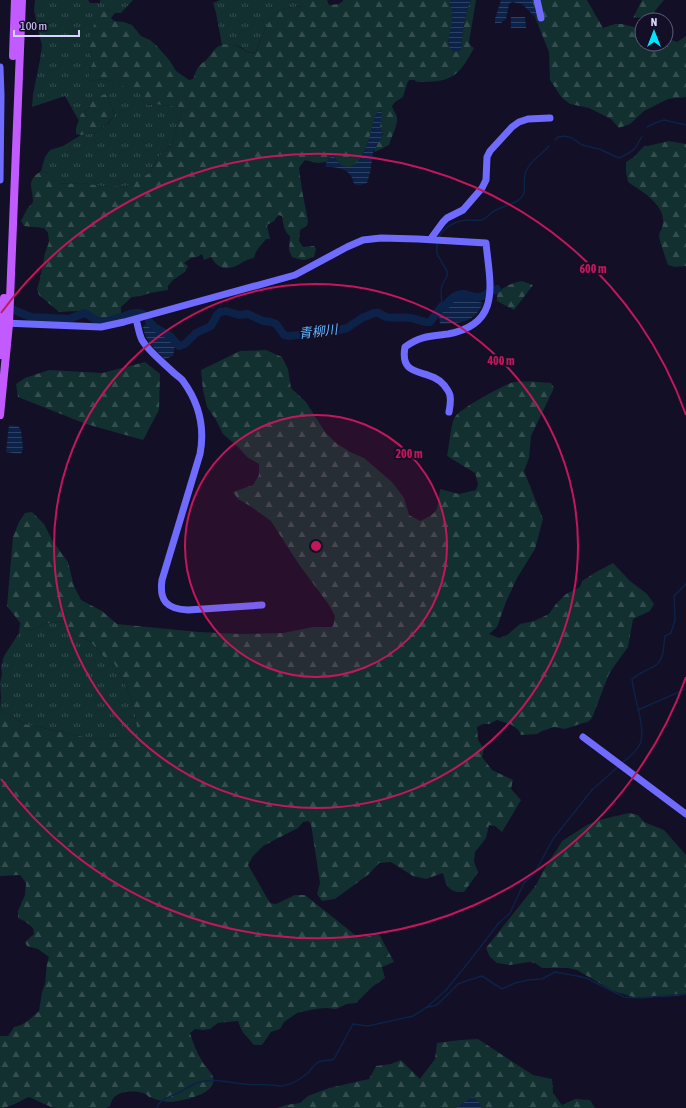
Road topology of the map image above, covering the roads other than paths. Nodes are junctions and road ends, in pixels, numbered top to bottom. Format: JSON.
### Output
{"nodes":[{"id":1,"x":15,"y":0,"type":"edge"},
{"id":2,"x":22,"y":0,"type":"edge"},
{"id":3,"x":537,"y":0,"type":"edge"},
{"id":4,"x":542,"y":18,"type":"dead end"},
{"id":5,"x":0,"y":67,"type":"edge"},
{"id":6,"x":550,"y":118,"type":"dead end"},
{"id":7,"x":0,"y":180,"type":"edge"},
{"id":8,"x":432,"y":240,"type":"junction"},
{"id":9,"x":7,"y":306,"type":"junction"},
{"id":10,"x":136,"y":319,"type":"junction"},
{"id":11,"x":4,"y":323,"type":"edge"},
{"id":12,"x":0,"y":355,"type":"edge"},
{"id":13,"x":449,"y":412,"type":"dead end"},
{"id":14,"x":0,"y":415,"type":"edge"},
{"id":15,"x":262,"y":605,"type":"dead end"},
{"id":16,"x":583,"y":737,"type":"dead end"},
{"id":17,"x":686,"y":814,"type":"edge"}],
"edges":[{"from":1,"to":9,"type":"main road"},
{"from":2,"to":9,"type":"main road"},
{"from":3,"to":4,"type":"street"},
{"from":5,"to":7,"type":"street"},
{"from":6,"to":8,"type":"street"},
{"from":8,"to":10,"type":"street"},
{"from":8,"to":13,"type":"street"},
{"from":9,"to":11,"type":"main road"},
{"from":10,"to":11,"type":"street"},
{"from":10,"to":15,"type":"street"},
{"from":11,"to":12,"type":"main road"},
{"from":11,"to":14,"type":"main road"},
{"from":16,"to":17,"type":"street"}]}
